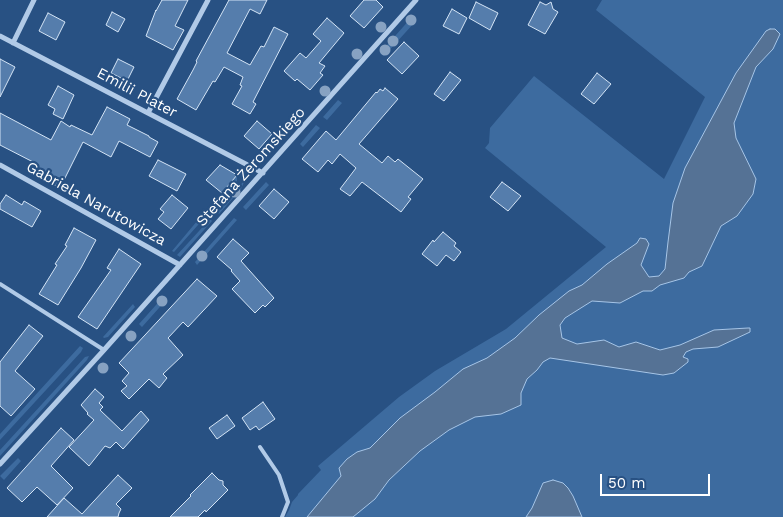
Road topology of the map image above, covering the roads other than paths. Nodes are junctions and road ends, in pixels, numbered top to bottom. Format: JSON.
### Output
{"nodes":[{"id":1,"x":34,"y":0,"type":"edge"},
{"id":2,"x":208,"y":0,"type":"edge"},
{"id":3,"x":416,"y":0,"type":"edge"},
{"id":4,"x":0,"y":36,"type":"edge"},
{"id":5,"x":13,"y":43,"type":"junction"},
{"id":6,"x":148,"y":113,"type":"junction"},
{"id":7,"x":0,"y":165,"type":"edge"},
{"id":8,"x":263,"y":173,"type":"junction"},
{"id":9,"x":180,"y":266,"type":"junction"},
{"id":10,"x":0,"y":284,"type":"edge"},
{"id":11,"x":104,"y":350,"type":"junction"},
{"id":12,"x":260,"y":447,"type":"dead end"},
{"id":13,"x":0,"y":464,"type":"edge"},
{"id":14,"x":282,"y":517,"type":"edge"}],
"edges":[{"from":1,"to":5,"type":"street"},
{"from":2,"to":6,"type":"street"},
{"from":3,"to":8,"type":"street","name":"Stefana Żeromskiego"},
{"from":4,"to":5,"type":"street","name":"Emilii Plater"},
{"from":5,"to":6,"type":"street","name":"Emilii Plater"},
{"from":6,"to":8,"type":"street","name":"Emilii Plater"},
{"from":7,"to":9,"type":"street","name":"Gabriela Narutowicza"},
{"from":8,"to":9,"type":"street","name":"Stefana Żeromskiego"},
{"from":9,"to":11,"type":"street","name":"Stefana Żeromskiego"},
{"from":10,"to":11,"type":"lane"},
{"from":11,"to":13,"type":"street","name":"Stefana Żeromskiego"},
{"from":12,"to":14,"type":"lane"}]}
